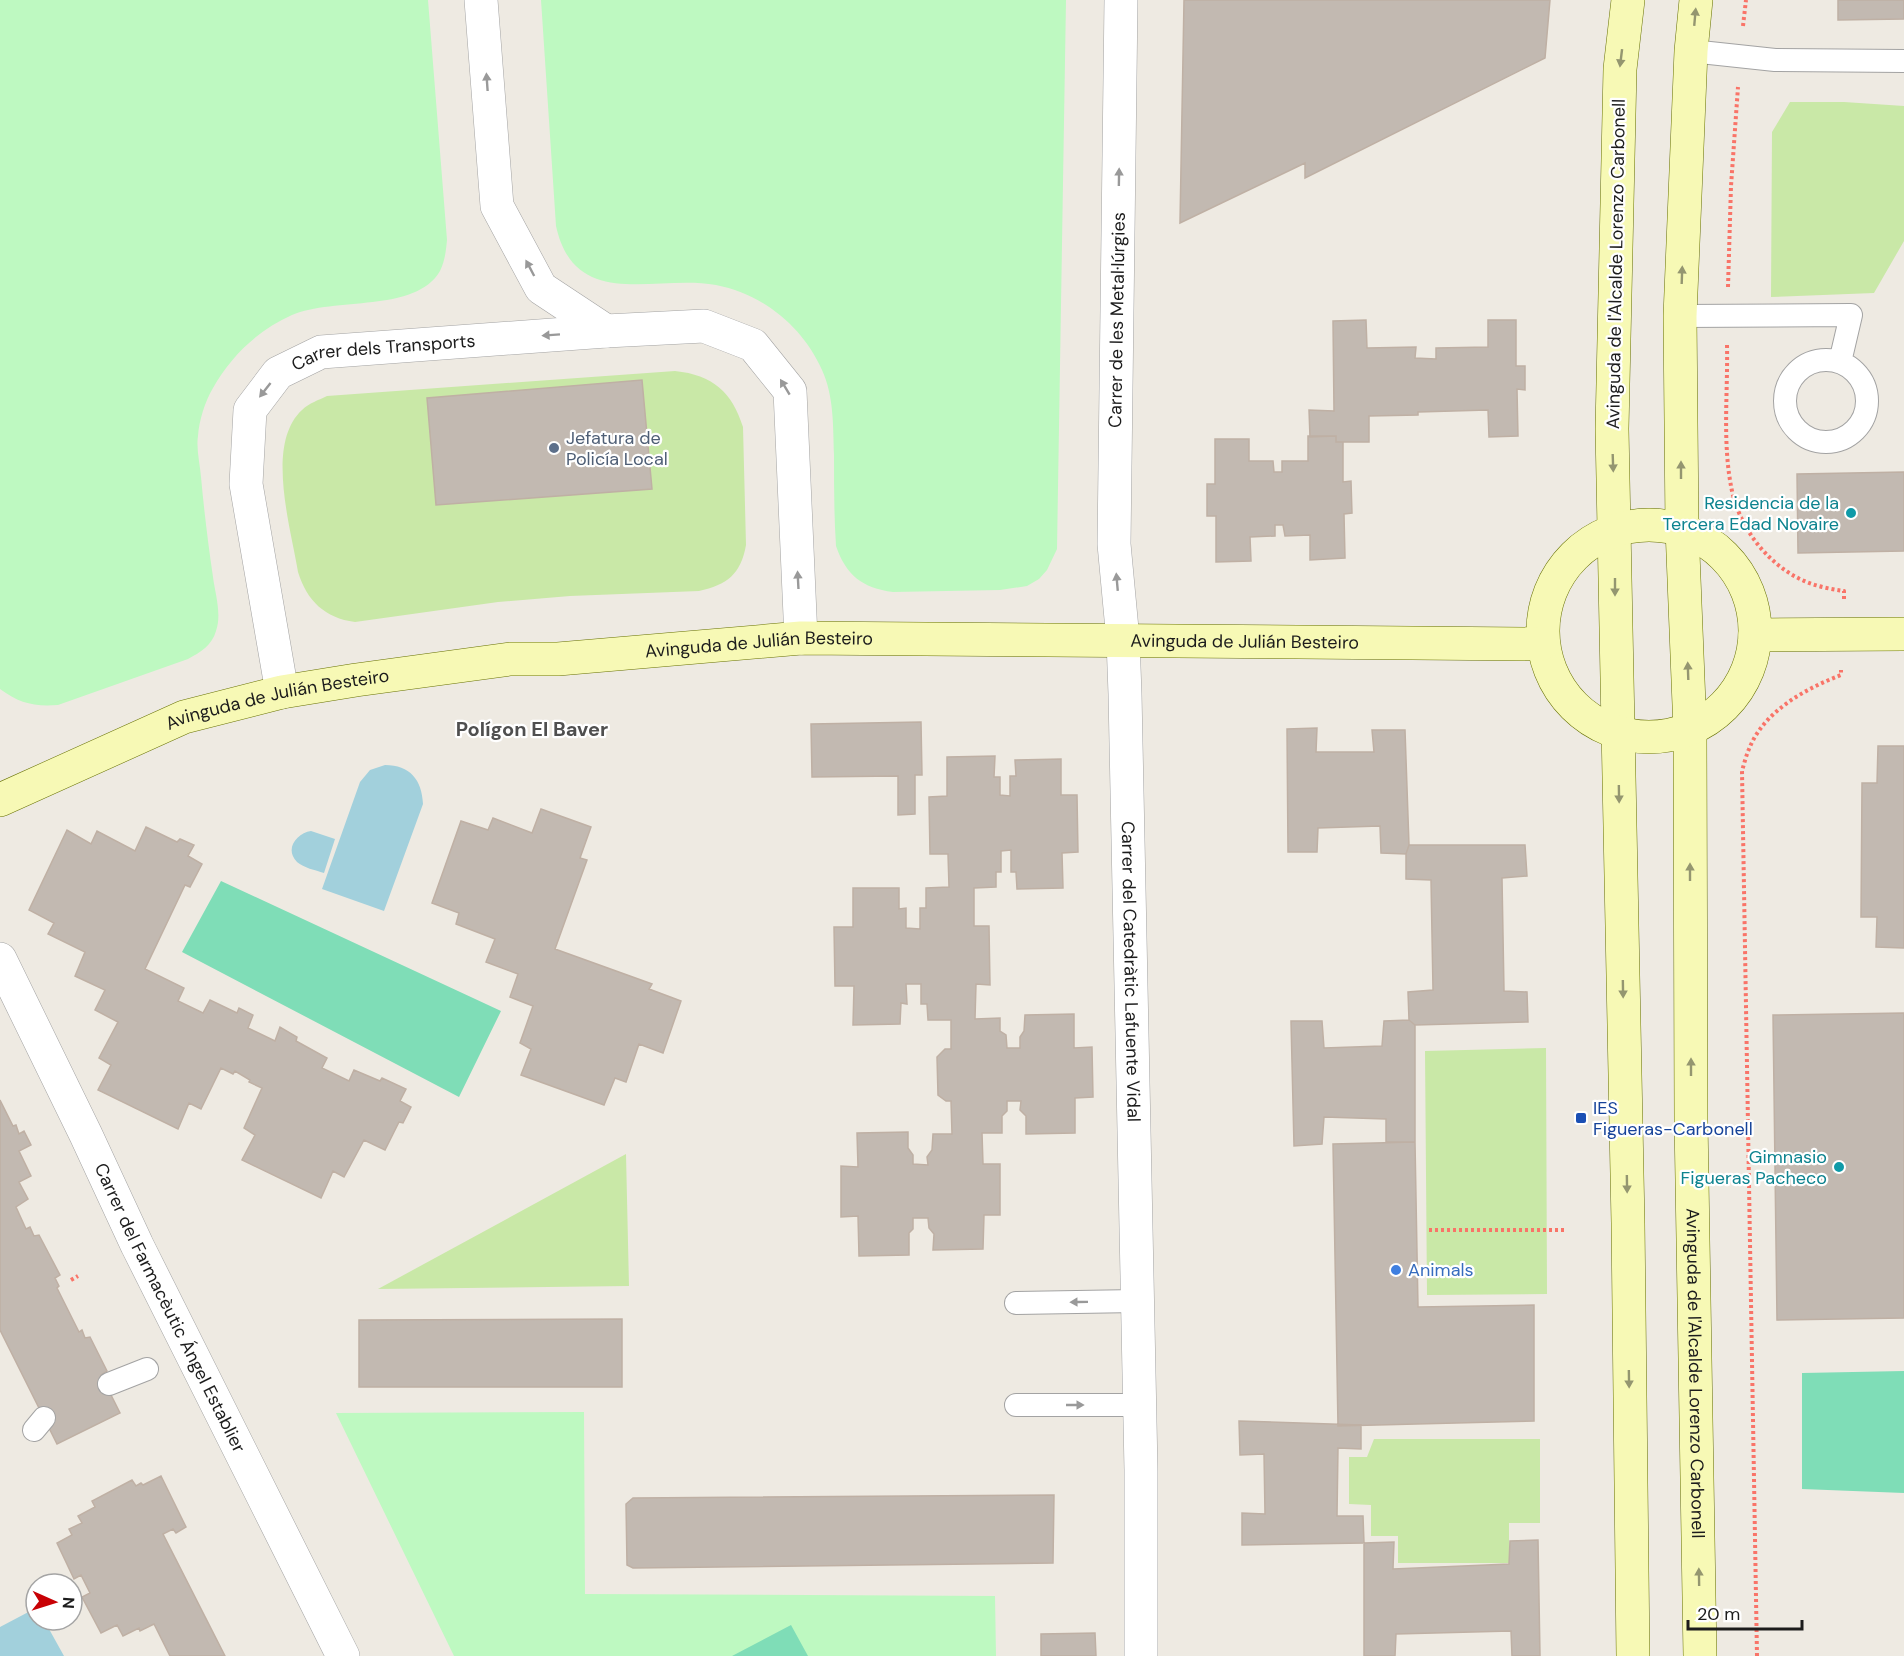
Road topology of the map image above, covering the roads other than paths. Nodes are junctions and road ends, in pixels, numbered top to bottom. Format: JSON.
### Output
{"nodes":[{"id":1,"x":481,"y":0,"type":"edge"},
{"id":2,"x":1121,"y":0,"type":"edge"},
{"id":3,"x":1628,"y":0,"type":"edge"},
{"id":4,"x":1696,"y":0,"type":"edge"},
{"id":5,"x":1691,"y":51,"type":"junction"},
{"id":6,"x":1904,"y":61,"type":"edge"},
{"id":7,"x":1680,"y":316,"type":"junction"},
{"id":8,"x":606,"y":331,"type":"junction"},
{"id":9,"x":1840,"y":362,"type":"dead end"},
{"id":10,"x":1682,"y":528,"type":"junction"},
{"id":11,"x":1615,"y":529,"type":"junction"},
{"id":12,"x":1904,"y":634,"type":"edge"},
{"id":13,"x":1755,"y":635,"type":"junction"},
{"id":14,"x":801,"y":638,"type":"junction"},
{"id":15,"x":1123,"y":640,"type":"junction"},
{"id":16,"x":1541,"y":644,"type":"junction"},
{"id":17,"x":282,"y":692,"type":"junction"},
{"id":18,"x":1690,"y":730,"type":"junction"},
{"id":19,"x":1618,"y":736,"type":"junction"},
{"id":20,"x":0,"y":800,"type":"edge"},
{"id":21,"x":0,"y":959,"type":"edge"},
{"id":22,"x":1137,"y":1301,"type":"junction"},
{"id":23,"x":1016,"y":1303,"type":"dead end"},
{"id":24,"x":147,"y":1369,"type":"dead end"},
{"id":25,"x":109,"y":1383,"type":"dead end"},
{"id":26,"x":1016,"y":1405,"type":"dead end"},
{"id":27,"x":1139,"y":1405,"type":"junction"},
{"id":28,"x":342,"y":1656,"type":"edge"},
{"id":29,"x":1141,"y":1656,"type":"edge"},
{"id":30,"x":1633,"y":1656,"type":"edge"},
{"id":31,"x":1700,"y":1656,"type":"edge"}],
"edges":[{"from":8,"to":1,"type":"street","one_way":true},
{"from":15,"to":2,"type":"street","name":"Carrer de les Metal·lúrgies","one_way":true},
{"from":3,"to":11,"type":"main road","name":"Avinguda de l'Alcalde Lorenzo Carbonell","one_way":true},
{"from":5,"to":4,"type":"main road","name":"Avinguda de l'Alcalde Lorenzo Carbonell","one_way":true},
{"from":5,"to":6,"type":"lane"},
{"from":7,"to":5,"type":"main road","name":"Avinguda de l'Alcalde Lorenzo Carbonell","one_way":true},
{"from":7,"to":9,"type":"lane"},
{"from":10,"to":7,"type":"main road","name":"Avinguda de l'Alcalde Lorenzo Carbonell","one_way":true},
{"from":14,"to":8,"type":"street","name":"Carrer dels Transports","one_way":true},
{"from":8,"to":17,"type":"street","name":"Carrer dels Transports","one_way":true},
{"from":10,"to":11,"type":"main road"},
{"from":10,"to":13,"type":"main road"},
{"from":18,"to":10,"type":"main road","name":"Avinguda de l'Alcalde Lorenzo Carbonell","one_way":true},
{"from":11,"to":16,"type":"main road"},
{"from":11,"to":19,"type":"main road","name":"Avinguda de l'Alcalde Lorenzo Carbonell","one_way":true},
{"from":12,"to":13,"type":"main road"},
{"from":13,"to":18,"type":"main road"},
{"from":14,"to":15,"type":"main road","name":"Avinguda de Julián Besteiro"},
{"from":14,"to":17,"type":"main road","name":"Avinguda de Julián Besteiro"},
{"from":15,"to":16,"type":"main road","name":"Avinguda de Julián Besteiro"},
{"from":15,"to":22,"type":"street","name":"Carrer del Catedràtic Lafuente Vidal"},
{"from":16,"to":19,"type":"main road"},
{"from":17,"to":20,"type":"main road","name":"Avinguda de Julián Besteiro"},
{"from":18,"to":19,"type":"main road"},
{"from":31,"to":18,"type":"main road","name":"Avinguda de l'Alcalde Lorenzo Carbonell","one_way":true},
{"from":19,"to":30,"type":"main road","name":"Avinguda de l'Alcalde Lorenzo Carbonell","one_way":true},
{"from":21,"to":28,"type":"street","name":"Carrer del Farmacèutic Ángel Establier"},
{"from":22,"to":23,"type":"lane","one_way":true},
{"from":22,"to":27,"type":"street","name":"Carrer del Catedràtic Lafuente Vidal"},
{"from":24,"to":25,"type":"lane"},
{"from":26,"to":27,"type":"lane","one_way":true},
{"from":27,"to":29,"type":"street","name":"Carrer del Catedràtic Lafuente Vidal"}]}
